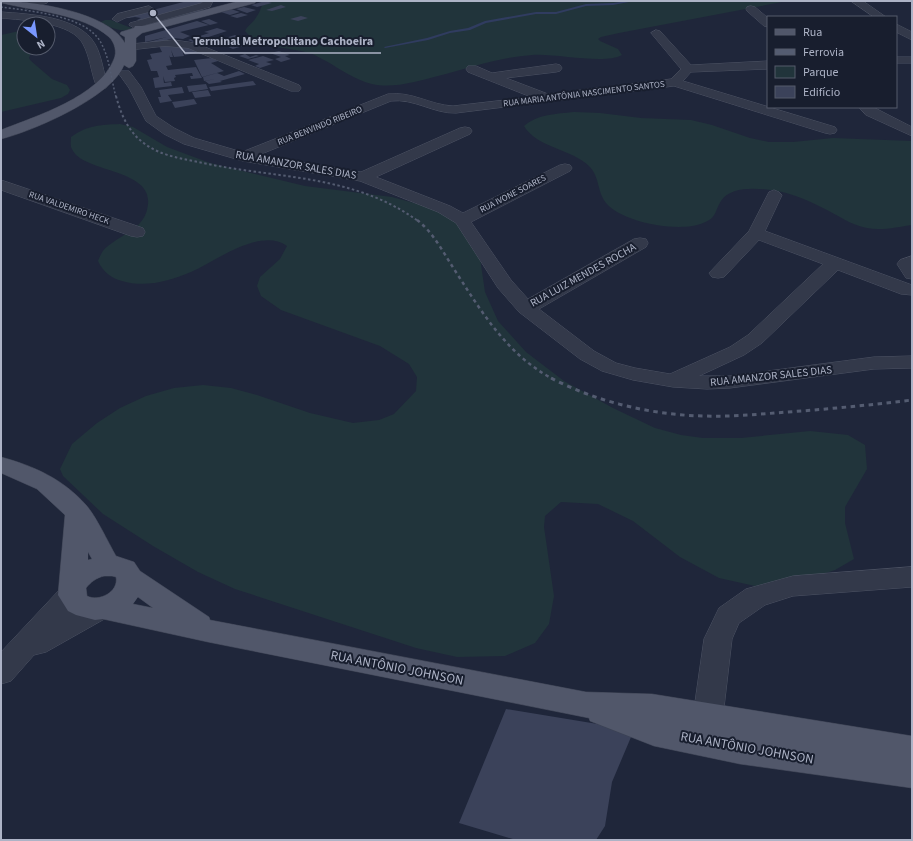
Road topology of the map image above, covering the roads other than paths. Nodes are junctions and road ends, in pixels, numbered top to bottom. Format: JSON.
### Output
{"nodes":[{"id":1,"x":6,"y":1,"type":"edge"},
{"id":2,"x":208,"y":1,"type":"edge"},
{"id":3,"x":251,"y":1,"type":"edge"},
{"id":4,"x":856,"y":1,"type":"edge"},
{"id":5,"x":31,"y":3,"type":"edge"},
{"id":6,"x":161,"y":6,"type":"dead end"},
{"id":7,"x":751,"y":10,"type":"dead end"},
{"id":8,"x":1,"y":15,"type":"edge"},
{"id":9,"x":879,"y":16,"type":"edge"},
{"id":10,"x":16,"y":17,"type":"edge"},
{"id":11,"x":114,"y":18,"type":"junction"},
{"id":12,"x":16,"y":22,"type":"edge"},
{"id":13,"x":91,"y":23,"type":"junction"},
{"id":14,"x":767,"y":23,"type":"edge"},
{"id":15,"x":56,"y":24,"type":"edge"},
{"id":16,"x":8,"y":25,"type":"dead end"},
{"id":17,"x":897,"y":28,"type":"edge"},
{"id":18,"x":136,"y":29,"type":"junction"},
{"id":19,"x":656,"y":33,"type":"dead end"},
{"id":20,"x":112,"y":34,"type":"junction"},
{"id":21,"x":912,"y":37,"type":"edge"},
{"id":22,"x":126,"y":47,"type":"junction"},
{"id":23,"x":897,"y":60,"type":"edge"},
{"id":24,"x":912,"y":60,"type":"edge"},
{"id":25,"x":767,"y":65,"type":"edge"},
{"id":26,"x":556,"y":68,"type":"dead end"},
{"id":27,"x":472,"y":69,"type":"dead end"},
{"id":28,"x":688,"y":69,"type":"junction"},
{"id":29,"x":121,"y":72,"type":"junction"},
{"id":30,"x":490,"y":76,"type":"junction"},
{"id":31,"x":104,"y":79,"type":"junction"},
{"id":32,"x":675,"y":82,"type":"junction"},
{"id":33,"x":135,"y":87,"type":"junction"},
{"id":34,"x":295,"y":88,"type":"dead end"},
{"id":35,"x":397,"y":96,"type":"joint"},
{"id":36,"x":549,"y":99,"type":"junction"},
{"id":37,"x":866,"y":108,"type":"edge"},
{"id":38,"x":830,"y":130,"type":"dead end"},
{"id":39,"x":465,"y":131,"type":"dead end"},
{"id":40,"x":912,"y":132,"type":"edge"},
{"id":41,"x":1,"y":135,"type":"edge"},
{"id":42,"x":1,"y":140,"type":"edge"},
{"id":43,"x":243,"y":157,"type":"junction"},
{"id":44,"x":565,"y":168,"type":"dead end"},
{"id":45,"x":363,"y":177,"type":"junction"},
{"id":46,"x":1,"y":185,"type":"edge"},
{"id":47,"x":774,"y":195,"type":"dead end"},
{"id":48,"x":462,"y":220,"type":"junction"},
{"id":49,"x":137,"y":232,"type":"dead end"},
{"id":50,"x":756,"y":233,"type":"junction"},
{"id":51,"x":640,"y":243,"type":"dead end"},
{"id":52,"x":912,"y":261,"type":"edge"},
{"id":53,"x":835,"y":263,"type":"junction"},
{"id":54,"x":718,"y":273,"type":"dead end"},
{"id":55,"x":912,"y":274,"type":"edge"},
{"id":56,"x":912,"y":290,"type":"edge"},
{"id":57,"x":526,"y":308,"type":"junction"},
{"id":58,"x":912,"y":362,"type":"edge"},
{"id":59,"x":673,"y":381,"type":"junction"},
{"id":60,"x":1,"y":465,"type":"edge"},
{"id":61,"x":78,"y":512,"type":"junction"},
{"id":62,"x":119,"y":572,"type":"junction"},
{"id":63,"x":912,"y":577,"type":"edge"},
{"id":64,"x":72,"y":592,"type":"junction"},
{"id":65,"x":100,"y":608,"type":"junction"},
{"id":66,"x":208,"y":631,"type":"junction"},
{"id":67,"x":10,"y":663,"type":"edge"},
{"id":68,"x":586,"y":705,"type":"junction"},
{"id":69,"x":708,"y":716,"type":"junction"},
{"id":70,"x":836,"y":736,"type":"junction"},
{"id":71,"x":912,"y":750,"type":"edge"},
{"id":72,"x":815,"y":760,"type":"junction"},
{"id":73,"x":912,"y":772,"type":"edge"}],
"edges":[{"from":1,"to":5,"type":"main road"},
{"from":2,"to":18,"type":"street"},
{"from":3,"to":18,"type":"main road"},
{"from":4,"to":9,"type":"street"},
{"from":5,"to":11,"type":"main road"},
{"from":5,"to":13,"type":"main road"},
{"from":6,"to":11,"type":"street"},
{"from":7,"to":14,"type":"street"},
{"from":8,"to":10,"type":"street"},
{"from":11,"to":13,"type":"main road"},
{"from":11,"to":18,"type":"main road"},
{"from":12,"to":16,"type":"street"},
{"from":13,"to":20,"type":"main road"},
{"from":15,"to":31,"type":"street"},
{"from":17,"to":21,"type":"street"},
{"from":18,"to":20,"type":"main road"},
{"from":18,"to":22,"type":"main road"},
{"from":19,"to":28,"type":"street"},
{"from":20,"to":22,"type":"main road"},
{"from":22,"to":29,"type":"main road"},
{"from":22,"to":34,"type":"street"},
{"from":23,"to":24,"type":"street"},
{"from":25,"to":28,"type":"street"},
{"from":26,"to":30,"type":"street"},
{"from":27,"to":30,"type":"street"},
{"from":28,"to":32,"type":"street","name":"RUA MARIA ANTÔNIA NASCIMENTO SANTOS"},
{"from":29,"to":31,"type":"main road"},
{"from":29,"to":31,"type":"main road"},
{"from":29,"to":33,"type":"street","name":"RUA AMANZOR SALES DIAS"},
{"from":30,"to":36,"type":"street"},
{"from":31,"to":33,"type":"street"},
{"from":31,"to":41,"type":"main road"},
{"from":31,"to":42,"type":"main road"},
{"from":32,"to":36,"type":"street","name":"RUA MARIA ANTÔNIA NASCIMENTO SANTOS"},
{"from":32,"to":38,"type":"street"},
{"from":33,"to":43,"type":"street","name":"RUA AMANZOR SALES DIAS"},
{"from":35,"to":36,"type":"street","name":"RUA MARIA ANTÔNIA NASCIMENTO SANTOS"},
{"from":35,"to":43,"type":"street","name":"RUA BENVINDO RIBEIRO"},
{"from":37,"to":40,"type":"street"},
{"from":39,"to":45,"type":"street"},
{"from":43,"to":45,"type":"street","name":"RUA AMANZOR SALES DIAS"},
{"from":44,"to":48,"type":"street","name":"RUA IVONE SOARES"},
{"from":45,"to":48,"type":"street","name":"RUA AMANZOR SALES DIAS"},
{"from":46,"to":49,"type":"street","name":"RUA VALDEMIRO HECK"},
{"from":47,"to":50,"type":"street"},
{"from":48,"to":57,"type":"street","name":"RUA AMANZOR SALES DIAS"},
{"from":50,"to":53,"type":"street"},
{"from":50,"to":54,"type":"street"},
{"from":51,"to":57,"type":"street","name":"RUA LUIZ MENDES ROCHA"},
{"from":52,"to":55,"type":"street"},
{"from":53,"to":56,"type":"street"},
{"from":53,"to":59,"type":"street"},
{"from":57,"to":59,"type":"street","name":"RUA AMANZOR SALES DIAS"},
{"from":58,"to":59,"type":"street","name":"RUA AMANZOR SALES DIAS"},
{"from":60,"to":61,"type":"main road","name":"RUA ANTÔNIO JOHNSON"},
{"from":61,"to":62,"type":"main road","name":"RUA ANTÔNIO JOHNSON"},
{"from":61,"to":64,"type":"main road"},
{"from":62,"to":64,"type":"main road"},
{"from":62,"to":65,"type":"main road"},
{"from":62,"to":66,"type":"main road","name":"RUA ANTÔNIO JOHNSON"},
{"from":63,"to":69,"type":"street"},
{"from":64,"to":65,"type":"main road"},
{"from":64,"to":67,"type":"street"},
{"from":65,"to":66,"type":"main road","name":"RUA ANTÔNIO JOHNSON"},
{"from":65,"to":67,"type":"street"},
{"from":66,"to":68,"type":"main road","name":"RUA ANTÔNIO JOHNSON"},
{"from":68,"to":69,"type":"main road","name":"RUA ANTÔNIO JOHNSON"},
{"from":68,"to":72,"type":"main road","name":"RUA ANTÔNIO JOHNSON"},
{"from":69,"to":70,"type":"main road","name":"RUA ANTÔNIO JOHNSON"},
{"from":70,"to":71,"type":"main road","name":"RUA ANTÔNIO JOHNSON"},
{"from":70,"to":72,"type":"main road"},
{"from":72,"to":73,"type":"main road","name":"RUA ANTÔNIO JOHNSON"}]}
